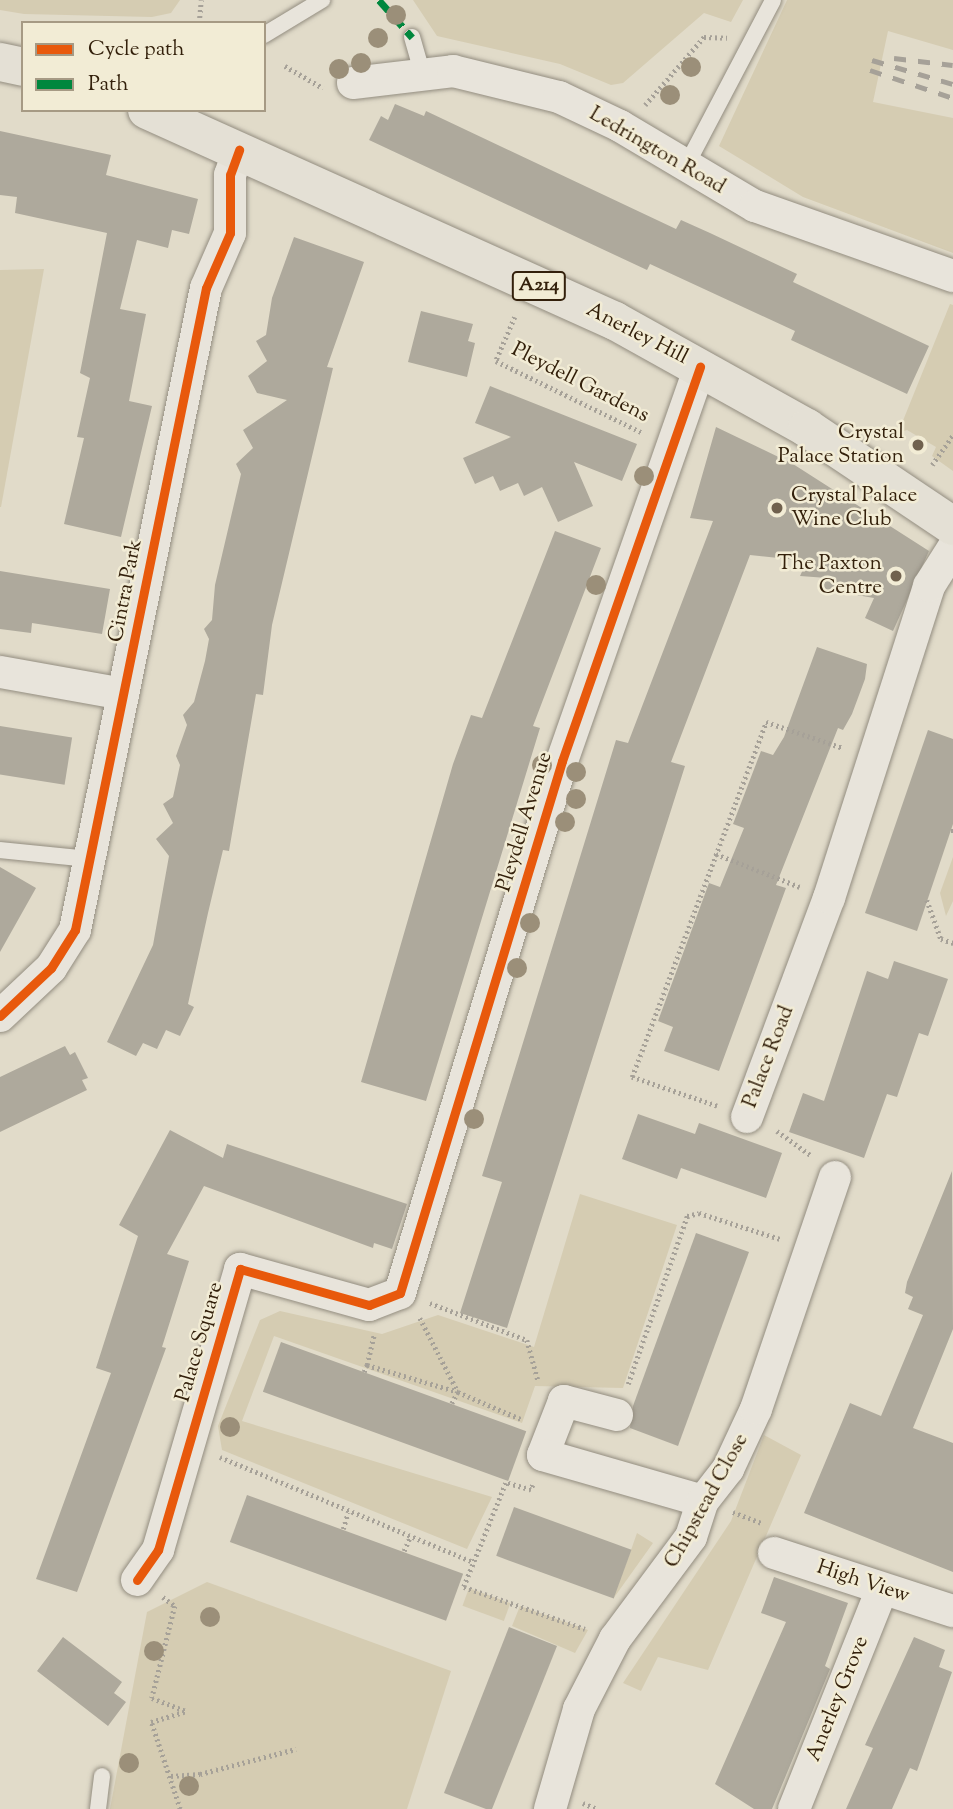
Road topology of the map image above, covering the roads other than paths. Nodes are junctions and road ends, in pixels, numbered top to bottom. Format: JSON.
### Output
{"nodes":[{"id":1,"x":322,"y":0,"type":"edge"},
{"id":2,"x":773,"y":0,"type":"edge"},
{"id":3,"x":266,"y":34,"type":"edge"},
{"id":4,"x":412,"y":37,"type":"dead end"},
{"id":5,"x":0,"y":62,"type":"edge"},
{"id":6,"x":21,"y":67,"type":"edge"},
{"id":7,"x":424,"y":75,"type":"junction"},
{"id":8,"x":353,"y":83,"type":"dead end"},
{"id":9,"x":157,"y":112,"type":"edge"},
{"id":10,"x":197,"y":120,"type":"edge"},
{"id":11,"x":239,"y":150,"type":"junction"},
{"id":12,"x":686,"y":166,"type":"junction"},
{"id":13,"x":953,"y":276,"type":"edge"},
{"id":14,"x":700,"y":366,"type":"junction"},
{"id":15,"x":953,"y":526,"type":"edge"},
{"id":16,"x":953,"y":548,"type":"edge"},
{"id":17,"x":0,"y":672,"type":"edge"},
{"id":18,"x":123,"y":694,"type":"junction"},
{"id":19,"x":0,"y":850,"type":"edge"},
{"id":20,"x":89,"y":859,"type":"junction"},
{"id":21,"x":0,"y":1016,"type":"edge"},
{"id":22,"x":747,"y":1117,"type":"road end"},
{"id":23,"x":835,"y":1177,"type":"road end"},
{"id":24,"x":411,"y":1297,"type":"joint"},
{"id":25,"x":617,"y":1415,"type":"road end"},
{"id":26,"x":703,"y":1500,"type":"junction"},
{"id":27,"x":774,"y":1553,"type":"road end"},
{"id":28,"x":136,"y":1580,"type":"dead end"},
{"id":29,"x":882,"y":1589,"type":"junction"},
{"id":30,"x":953,"y":1611,"type":"edge"},
{"id":31,"x":102,"y":1776,"type":"dead end"},
{"id":32,"x":98,"y":1809,"type":"edge"},
{"id":33,"x":550,"y":1809,"type":"edge"},
{"id":34,"x":794,"y":1809,"type":"edge"}],
"edges":[{"from":1,"to":3,"type":"lane"},
{"from":2,"to":12,"type":"lane"},
{"from":4,"to":7,"type":"lane"},
{"from":5,"to":6,"type":"main road"},
{"from":7,"to":8,"type":"street","name":"Ledrington Road"},
{"from":7,"to":12,"type":"street","name":"Ledrington Road"},
{"from":9,"to":10,"type":"main road","name":"Anerley Hill","number":"A214"},
{"from":10,"to":11,"type":"main road","name":"Anerley Hill","number":"A214"},
{"from":11,"to":14,"type":"main road","name":"Anerley Hill","number":"A214"},
{"from":11,"to":18,"type":"street","name":"Cintra Park"},
{"from":12,"to":13,"type":"street","name":"Ledrington Road"},
{"from":14,"to":15,"type":"main road","name":"Anerley Hill","number":"A214"},
{"from":14,"to":24,"type":"street","name":"Pleydell Avenue"},
{"from":16,"to":22,"type":"street","name":"Palace Road"},
{"from":17,"to":18,"type":"street"},
{"from":18,"to":20,"type":"street","name":"Cintra Park"},
{"from":19,"to":20,"type":"lane"},
{"from":20,"to":21,"type":"street","name":"Cintra Park"},
{"from":23,"to":26,"type":"street","name":"Chipstead Close"},
{"from":24,"to":28,"type":"street","name":"Palace Square"},
{"from":25,"to":26,"type":"street"},
{"from":26,"to":33,"type":"street","name":"Chipstead Close"},
{"from":27,"to":29,"type":"street","name":"High View"},
{"from":29,"to":30,"type":"street","name":"High View"},
{"from":29,"to":34,"type":"street","name":"Anerley Grove"},
{"from":31,"to":32,"type":"lane"}]}
